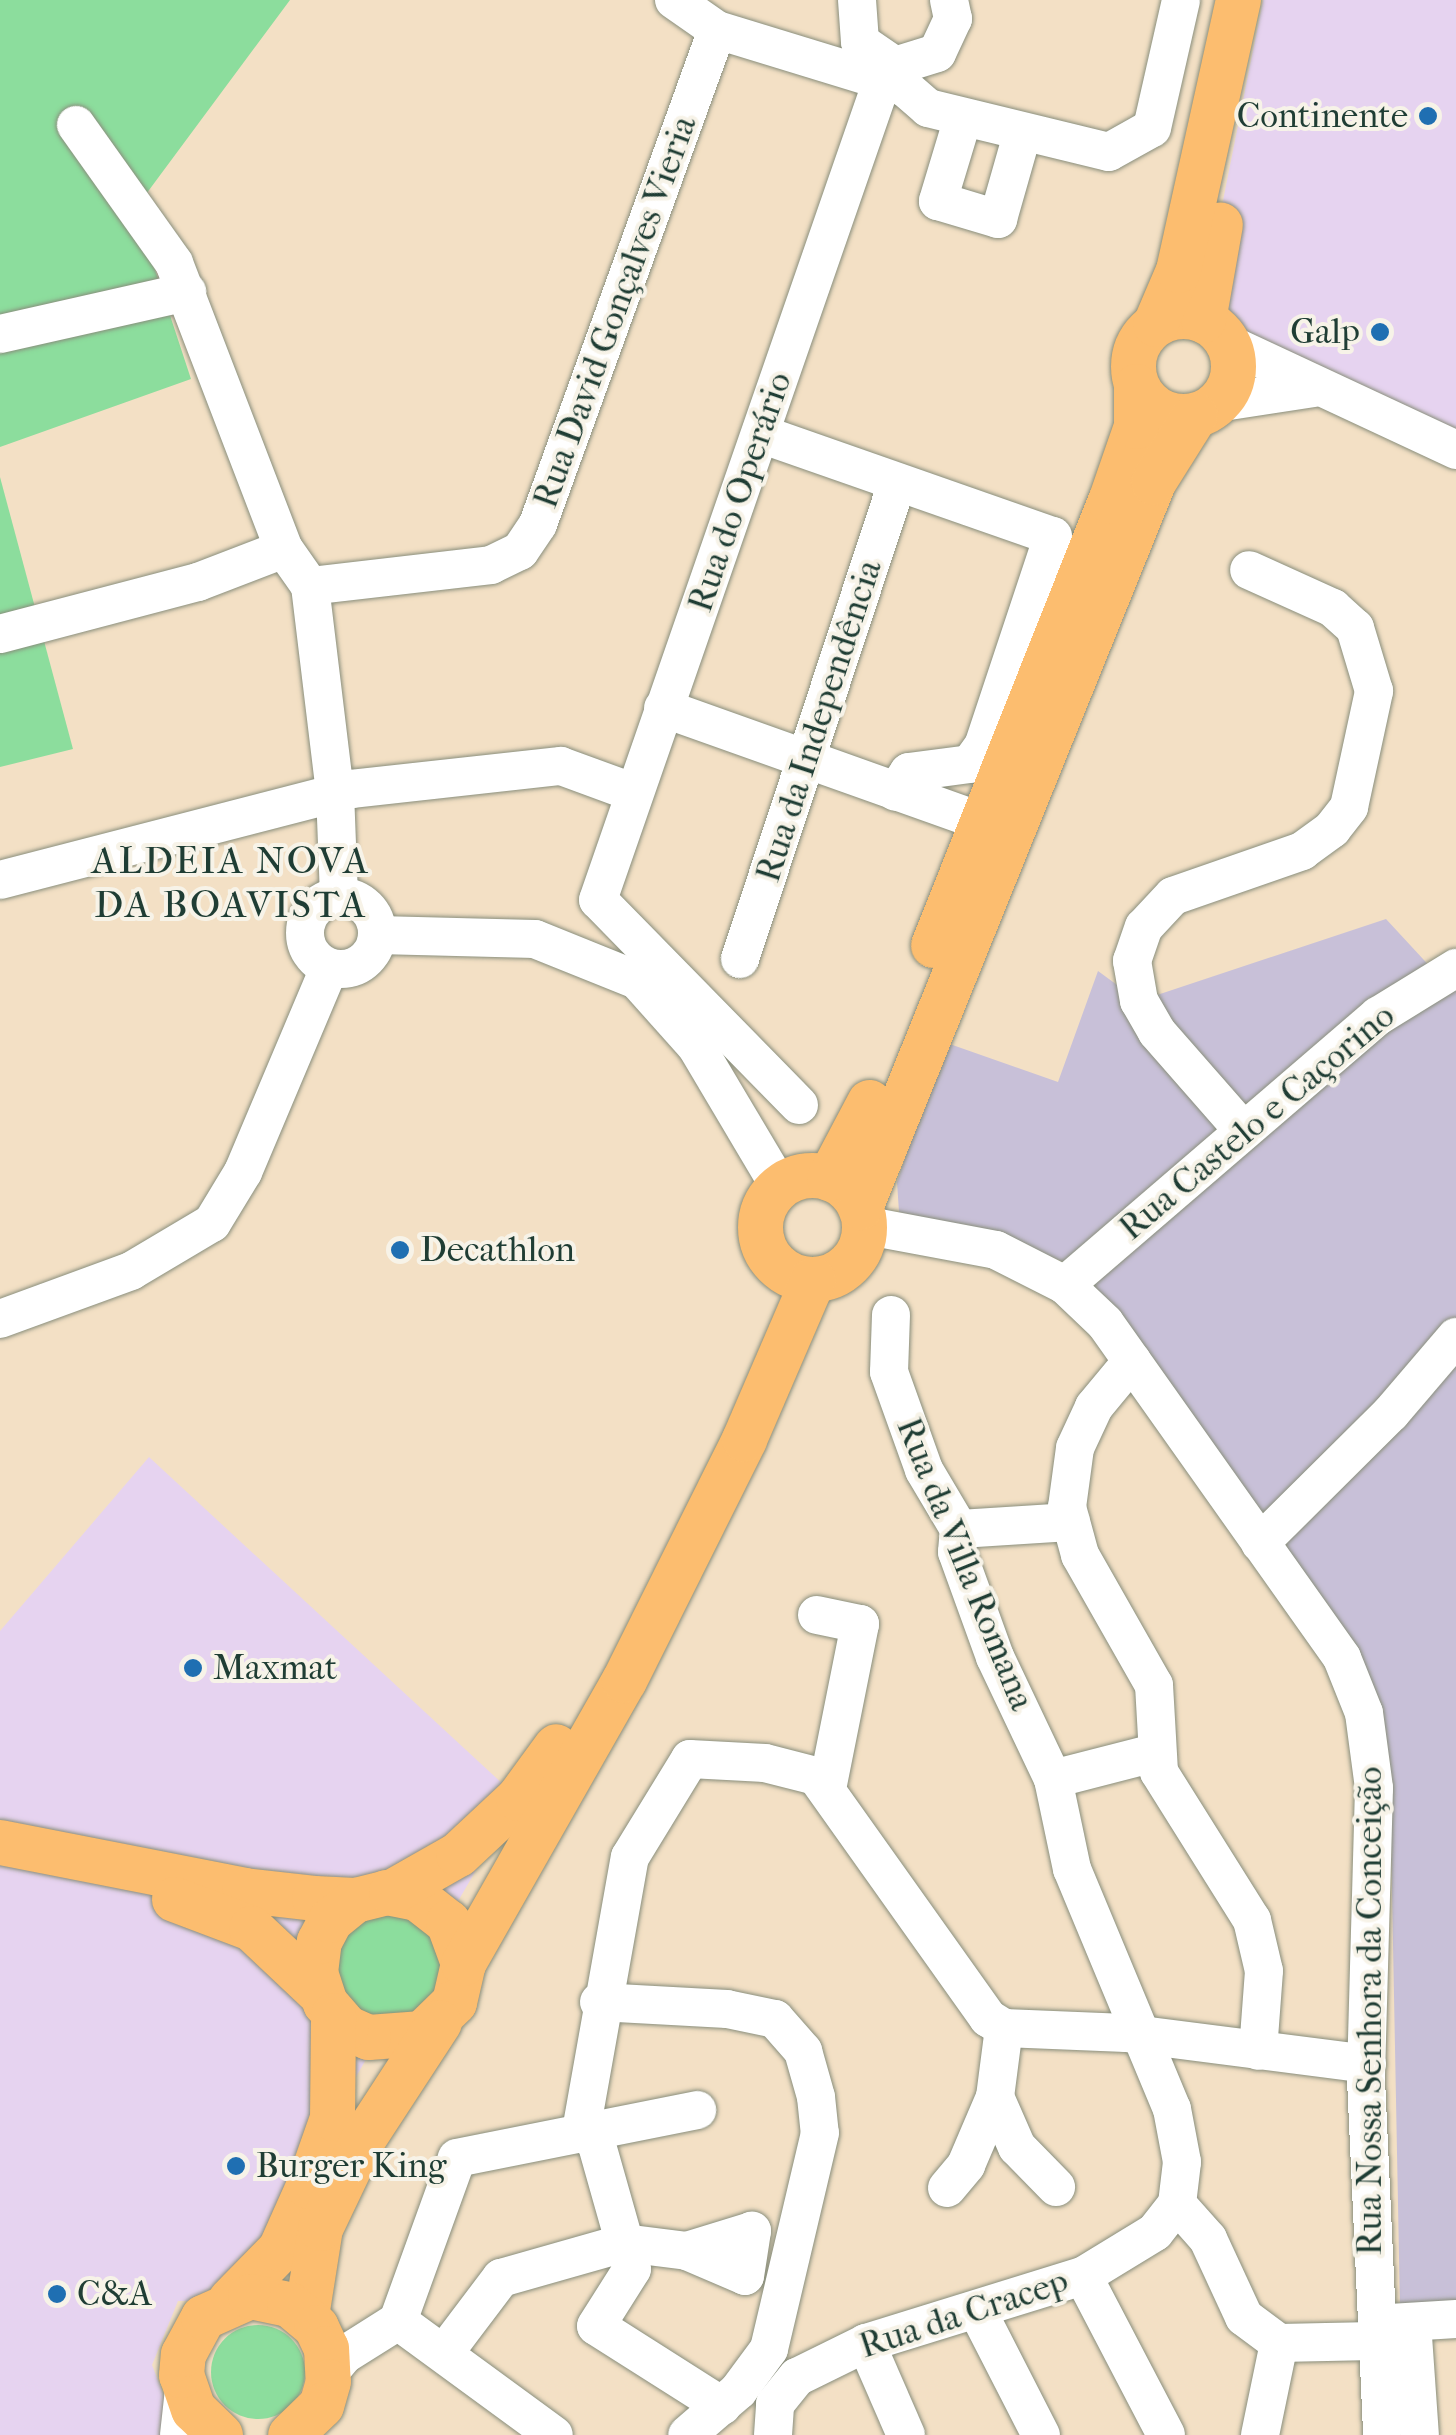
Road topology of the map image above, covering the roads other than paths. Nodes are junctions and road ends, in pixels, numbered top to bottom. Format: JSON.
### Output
{"nodes":[{"id":1,"x":674,"y":0,"type":"edge"},
{"id":2,"x":857,"y":0,"type":"edge"},
{"id":3,"x":950,"y":0,"type":"edge"},
{"id":4,"x":1181,"y":0,"type":"edge"},
{"id":5,"x":1238,"y":0,"type":"edge"},
{"id":6,"x":1263,"y":0,"type":"edge"},
{"id":7,"x":717,"y":30,"type":"junction"},
{"id":8,"x":937,"y":53,"type":"junction"},
{"id":9,"x":891,"y":75,"type":"junction"},
{"id":10,"x":963,"y":118,"type":"junction"},
{"id":11,"x":76,"y":125,"type":"dead end"},
{"id":12,"x":1022,"y":135,"type":"junction"},
{"id":13,"x":187,"y":292,"type":"junction"},
{"id":14,"x":1155,"y":324,"type":"junction"},
{"id":15,"x":1215,"y":332,"type":"junction"},
{"id":16,"x":0,"y":334,"type":"edge"},
{"id":17,"x":1136,"y":386,"type":"junction"},
{"id":18,"x":1314,"y":388,"type":"junction"},
{"id":19,"x":1206,"y":409,"type":"junction"},
{"id":20,"x":761,"y":434,"type":"junction"},
{"id":21,"x":1456,"y":450,"type":"edge"},
{"id":22,"x":897,"y":483,"type":"junction"},
{"id":23,"x":284,"y":548,"type":"junction"},
{"id":24,"x":1250,"y":570,"type":"dead end"},
{"id":25,"x":310,"y":586,"type":"junction"},
{"id":26,"x":0,"y":634,"type":"edge"},
{"id":27,"x":663,"y":708,"type":"junction"},
{"id":28,"x":806,"y":760,"type":"junction"},
{"id":29,"x":335,"y":792,"type":"junction"},
{"id":30,"x":632,"y":792,"type":"junction"},
{"id":31,"x":895,"y":792,"type":"junction"},
{"id":32,"x":983,"y":822,"type":"junction"},
{"id":33,"x":0,"y":880,"type":"edge"},
{"id":34,"x":339,"y":896,"type":"junction"},
{"id":35,"x":378,"y":935,"type":"junction"},
{"id":36,"x":740,"y":959,"type":"dead end"},
{"id":37,"x":329,"y":968,"type":"junction"},
{"id":38,"x":1456,"y":968,"type":"edge"},
{"id":39,"x":800,"y":1106,"type":"dead end"},
{"id":40,"x":1242,"y":1128,"type":"junction"},
{"id":41,"x":779,"y":1186,"type":"junction"},
{"id":42,"x":852,"y":1216,"type":"junction"},
{"id":43,"x":799,"y":1275,"type":"junction"},
{"id":44,"x":1065,"y":1286,"type":"junction"},
{"id":45,"x":891,"y":1315,"type":"dead end"},
{"id":46,"x":0,"y":1318,"type":"edge"},
{"id":47,"x":1456,"y":1337,"type":"edge"},
{"id":48,"x":1132,"y":1361,"type":"junction"},
{"id":49,"x":1071,"y":1522,"type":"junction"},
{"id":50,"x":959,"y":1529,"type":"junction"},
{"id":51,"x":1260,"y":1544,"type":"junction"},
{"id":52,"x":817,"y":1615,"type":"dead end"},
{"id":53,"x":1154,"y":1754,"type":"junction"},
{"id":54,"x":1053,"y":1779,"type":"junction"},
{"id":55,"x":827,"y":1789,"type":"junction"},
{"id":56,"x":0,"y":1842,"type":"edge"},
{"id":57,"x":0,"y":1866,"type":"edge"},
{"id":58,"x":373,"y":1896,"type":"junction"},
{"id":59,"x":463,"y":1963,"type":"junction"},
{"id":60,"x":599,"y":2002,"type":"junction"},
{"id":61,"x":327,"y":2004,"type":"junction"},
{"id":62,"x":442,"y":2019,"type":"junction"},
{"id":63,"x":1004,"y":2028,"type":"junction"},
{"id":64,"x":1137,"y":2036,"type":"junction"},
{"id":65,"x":1258,"y":2051,"type":"junction"},
{"id":66,"x":1367,"y":2064,"type":"junction"},
{"id":67,"x":995,"y":2097,"type":"junction"},
{"id":68,"x":697,"y":2110,"type":"dead end"},
{"id":69,"x":580,"y":2130,"type":"junction"},
{"id":70,"x":1056,"y":2186,"type":"dead end"},
{"id":71,"x":947,"y":2188,"type":"dead end"},
{"id":72,"x":1177,"y":2204,"type":"junction"},
{"id":73,"x":624,"y":2243,"type":"junction"},
{"id":74,"x":687,"y":2250,"type":"dead end"},
{"id":75,"x":1083,"y":2276,"type":"junction"},
{"id":76,"x":230,"y":2300,"type":"junction"},
{"id":77,"x":978,"y":2314,"type":"junction"},
{"id":78,"x":1456,"y":2319,"type":"edge"},
{"id":79,"x":398,"y":2321,"type":"junction"},
{"id":80,"x":311,"y":2322,"type":"junction"},
{"id":81,"x":1412,"y":2322,"type":"junction"},
{"id":82,"x":1374,"y":2333,"type":"junction"},
{"id":83,"x":866,"y":2343,"type":"junction"},
{"id":84,"x":1279,"y":2343,"type":"junction"},
{"id":85,"x":444,"y":2352,"type":"junction"},
{"id":86,"x":339,"y":2366,"type":"junction"},
{"id":87,"x":184,"y":2390,"type":"junction"},
{"id":88,"x":722,"y":2406,"type":"junction"},
{"id":89,"x":179,"y":2435,"type":"edge"},
{"id":90,"x":220,"y":2435,"type":"edge"},
{"id":91,"x":290,"y":2435,"type":"edge"},
{"id":92,"x":348,"y":2435,"type":"edge"},
{"id":93,"x":554,"y":2435,"type":"edge"},
{"id":94,"x":687,"y":2435,"type":"edge"},
{"id":95,"x":773,"y":2435,"type":"edge"},
{"id":96,"x":906,"y":2435,"type":"edge"},
{"id":97,"x":1041,"y":2435,"type":"edge"},
{"id":98,"x":1166,"y":2435,"type":"edge"},
{"id":99,"x":1260,"y":2435,"type":"edge"},
{"id":100,"x":1382,"y":2435,"type":"edge"},
{"id":101,"x":1420,"y":2435,"type":"edge"}],
"edges":[{"from":1,"to":7,"type":"street"},
{"from":2,"to":9,"type":"street"},
{"from":3,"to":8,"type":"street"},
{"from":4,"to":12,"type":"street"},
{"from":5,"to":14,"type":"main road"},
{"from":6,"to":15,"type":"main road"},
{"from":7,"to":9,"type":"street"},
{"from":7,"to":25,"type":"street","name":"Rua David Gonçalves Vieria"},
{"from":8,"to":9,"type":"street"},
{"from":8,"to":10,"type":"street"},
{"from":9,"to":10,"type":"street"},
{"from":9,"to":20,"type":"street","name":"Rua do Operário"},
{"from":10,"to":12,"type":"street"},
{"from":10,"to":12,"type":"street"},
{"from":11,"to":13,"type":"street"},
{"from":13,"to":16,"type":"street"},
{"from":13,"to":23,"type":"street"},
{"from":14,"to":15,"type":"main road"},
{"from":14,"to":17,"type":"main road"},
{"from":15,"to":18,"type":"street"},
{"from":15,"to":19,"type":"main road"},
{"from":17,"to":19,"type":"main road"},
{"from":17,"to":32,"type":"main road"},
{"from":18,"to":19,"type":"street"},
{"from":18,"to":21,"type":"street"},
{"from":19,"to":42,"type":"main road"},
{"from":20,"to":22,"type":"street"},
{"from":20,"to":27,"type":"street","name":"Rua do Operário"},
{"from":22,"to":28,"type":"street","name":"Rua da Independência"},
{"from":22,"to":31,"type":"street"},
{"from":23,"to":25,"type":"street"},
{"from":23,"to":26,"type":"street"},
{"from":24,"to":40,"type":"street"},
{"from":25,"to":29,"type":"street"},
{"from":27,"to":28,"type":"street"},
{"from":27,"to":30,"type":"street","name":"Rua do Operário"},
{"from":28,"to":31,"type":"street"},
{"from":28,"to":36,"type":"street","name":"Rua da Independência"},
{"from":29,"to":30,"type":"street"},
{"from":29,"to":33,"type":"street"},
{"from":29,"to":34,"type":"street"},
{"from":30,"to":39,"type":"street","name":"Rua do Operário"},
{"from":31,"to":32,"type":"street"},
{"from":32,"to":42,"type":"main road"},
{"from":34,"to":35,"type":"street"},
{"from":34,"to":37,"type":"street"},
{"from":35,"to":37,"type":"street"},
{"from":35,"to":41,"type":"street"},
{"from":37,"to":46,"type":"street"},
{"from":38,"to":40,"type":"street","name":"Rua Castelo e Caçorino"},
{"from":40,"to":44,"type":"street","name":"Rua Castelo e Caçorino"},
{"from":41,"to":42,"type":"main road"},
{"from":41,"to":43,"type":"main road"},
{"from":42,"to":43,"type":"main road"},
{"from":42,"to":44,"type":"street","name":"Rua Nossa Senhora da Conceição"},
{"from":43,"to":58,"type":"main road"},
{"from":43,"to":59,"type":"main road"},
{"from":44,"to":48,"type":"street","name":"Rua Nossa Senhora da Conceição"},
{"from":45,"to":50,"type":"street","name":"Rua da Villa Romana"},
{"from":47,"to":51,"type":"street"},
{"from":48,"to":49,"type":"street"},
{"from":48,"to":51,"type":"street","name":"Rua Nossa Senhora da Conceição"},
{"from":49,"to":50,"type":"street"},
{"from":49,"to":53,"type":"street"},
{"from":50,"to":54,"type":"street","name":"Rua da Villa Romana"},
{"from":51,"to":66,"type":"street","name":"Rua Nossa Senhora da Conceição"},
{"from":52,"to":55,"type":"street"},
{"from":53,"to":54,"type":"street"},
{"from":53,"to":65,"type":"street"},
{"from":54,"to":64,"type":"street","name":"Rua da Villa Romana"},
{"from":55,"to":60,"type":"street"},
{"from":55,"to":63,"type":"street"},
{"from":56,"to":58,"type":"main road"},
{"from":57,"to":61,"type":"main road"},
{"from":58,"to":59,"type":"main road"},
{"from":58,"to":61,"type":"main road"},
{"from":59,"to":62,"type":"main road"},
{"from":60,"to":69,"type":"street"},
{"from":60,"to":88,"type":"street"},
{"from":61,"to":62,"type":"main road"},
{"from":61,"to":76,"type":"main road"},
{"from":62,"to":80,"type":"main road"},
{"from":63,"to":64,"type":"street"},
{"from":63,"to":67,"type":"street"},
{"from":64,"to":65,"type":"street"},
{"from":64,"to":72,"type":"street","name":"Rua da Villa Romana"},
{"from":65,"to":66,"type":"street"},
{"from":66,"to":82,"type":"street","name":"Rua Nossa Senhora da Conceição"},
{"from":67,"to":70,"type":"street"},
{"from":67,"to":71,"type":"street"},
{"from":68,"to":69,"type":"street"},
{"from":69,"to":73,"type":"street"},
{"from":69,"to":79,"type":"street"},
{"from":72,"to":75,"type":"street","name":"Rua da Cracep"},
{"from":72,"to":84,"type":"street"},
{"from":73,"to":74,"type":"street"},
{"from":73,"to":85,"type":"street"},
{"from":73,"to":88,"type":"street"},
{"from":75,"to":77,"type":"street","name":"Rua da Cracep"},
{"from":75,"to":98,"type":"street"},
{"from":76,"to":80,"type":"main road"},
{"from":76,"to":87,"type":"main road"},
{"from":77,"to":83,"type":"street","name":"Rua da Cracep"},
{"from":77,"to":97,"type":"street"},
{"from":78,"to":81,"type":"street"},
{"from":79,"to":85,"type":"street"},
{"from":79,"to":86,"type":"street"},
{"from":80,"to":86,"type":"main road"},
{"from":81,"to":82,"type":"street"},
{"from":81,"to":101,"type":"street"},
{"from":82,"to":84,"type":"street"},
{"from":82,"to":100,"type":"street","name":"Rua Nossa Senhora da Conceição"},
{"from":83,"to":95,"type":"street","name":"Rua da Cracep"},
{"from":83,"to":96,"type":"street"},
{"from":84,"to":99,"type":"street"},
{"from":85,"to":93,"type":"street"},
{"from":86,"to":91,"type":"main road"},
{"from":86,"to":92,"type":"main road"},
{"from":87,"to":89,"type":"street"},
{"from":87,"to":90,"type":"main road"},
{"from":88,"to":94,"type":"street"}]}
